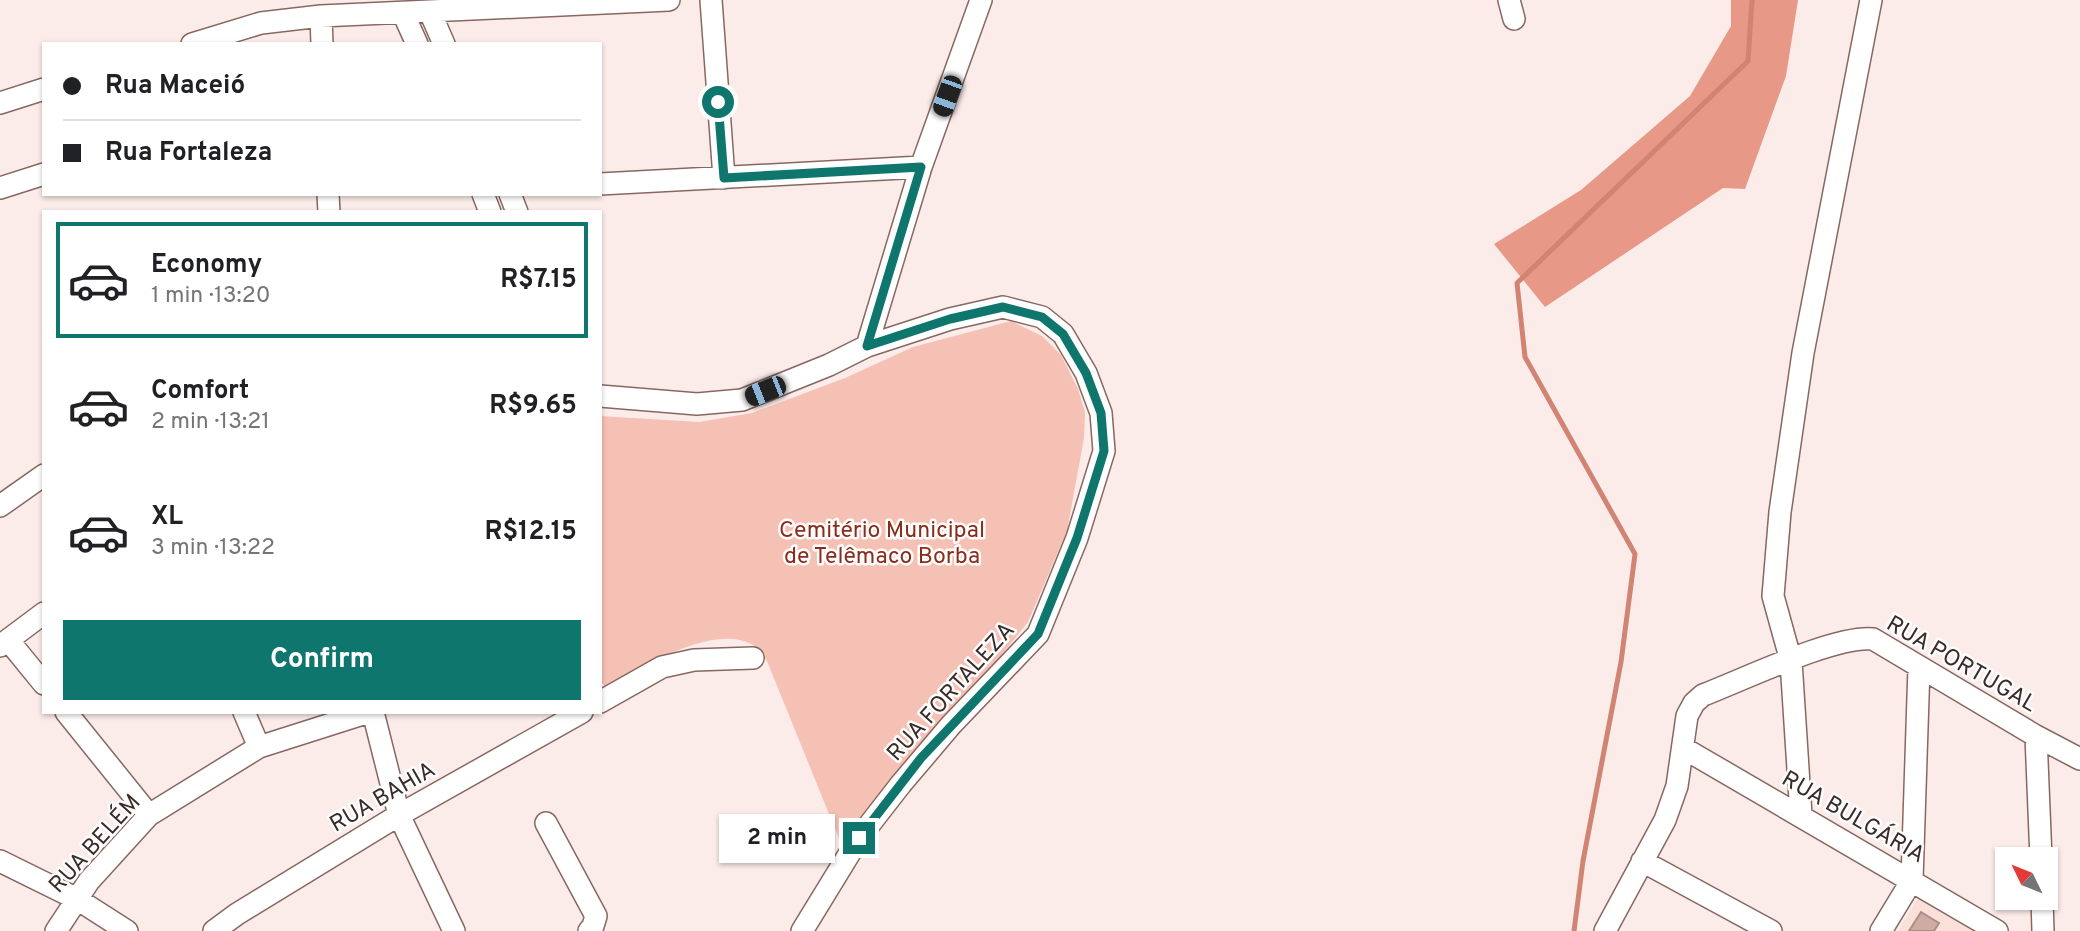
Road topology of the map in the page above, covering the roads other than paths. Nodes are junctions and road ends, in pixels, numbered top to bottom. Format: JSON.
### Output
{"nodes":[{"id":1,"x":669,"y":0,"type":"edge"},
{"id":2,"x":710,"y":0,"type":"edge"},
{"id":3,"x":981,"y":0,"type":"edge"},
{"id":4,"x":1871,"y":0,"type":"edge"},
{"id":5,"x":430,"y":12,"type":"junction"},
{"id":6,"x":403,"y":13,"type":"junction"},
{"id":7,"x":321,"y":16,"type":"junction"},
{"id":8,"x":199,"y":42,"type":"edge"},
{"id":9,"x":322,"y":42,"type":"edge"},
{"id":10,"x":416,"y":42,"type":"edge"},
{"id":11,"x":443,"y":42,"type":"edge"},
{"id":12,"x":42,"y":90,"type":"edge"},
{"id":13,"x":0,"y":103,"type":"edge"},
{"id":14,"x":921,"y":167,"type":"junction"},
{"id":15,"x":42,"y":175,"type":"edge"},
{"id":16,"x":724,"y":178,"type":"junction"},
{"id":17,"x":602,"y":184,"type":"edge"},
{"id":18,"x":0,"y":188,"type":"edge"},
{"id":19,"x":867,"y":346,"type":"junction"},
{"id":20,"x":602,"y":397,"type":"edge"},
{"id":21,"x":42,"y":476,"type":"edge"},
{"id":22,"x":0,"y":506,"type":"edge"},
{"id":23,"x":42,"y":614,"type":"edge"},
{"id":24,"x":4,"y":643,"type":"edge"},
{"id":25,"x":753,"y":658,"type":"dead end"},
{"id":26,"x":1790,"y":661,"type":"junction"},
{"id":27,"x":1919,"y":667,"type":"junction"},
{"id":28,"x":42,"y":682,"type":"edge"},
{"id":29,"x":602,"y":701,"type":"edge"},
{"id":30,"x":68,"y":714,"type":"edge"},
{"id":31,"x":245,"y":714,"type":"edge"},
{"id":32,"x":365,"y":714,"type":"edge"},
{"id":33,"x":372,"y":714,"type":"edge"},
{"id":34,"x":578,"y":714,"type":"edge"},
{"id":35,"x":2036,"y":736,"type":"junction"},
{"id":36,"x":259,"y":747,"type":"junction"},
{"id":37,"x":1685,"y":749,"type":"junction"},
{"id":38,"x":2080,"y":759,"type":"edge"},
{"id":39,"x":149,"y":815,"type":"junction"},
{"id":40,"x":399,"y":815,"type":"junction"},
{"id":41,"x":1801,"y":815,"type":"junction"},
{"id":42,"x":546,"y":823,"type":"dead end"},
{"id":43,"x":2040,"y":847,"type":"edge"},
{"id":44,"x":0,"y":861,"type":"edge"},
{"id":45,"x":1642,"y":861,"type":"junction"},
{"id":46,"x":1912,"y":880,"type":"junction"},
{"id":47,"x":76,"y":899,"type":"junction"},
{"id":48,"x":2042,"y":910,"type":"edge"},
{"id":49,"x":55,"y":931,"type":"edge"},
{"id":50,"x":127,"y":931,"type":"edge"},
{"id":51,"x":214,"y":931,"type":"edge"},
{"id":52,"x":454,"y":931,"type":"edge"},
{"id":53,"x":589,"y":931,"type":"edge"},
{"id":54,"x":802,"y":931,"type":"edge"},
{"id":55,"x":1605,"y":931,"type":"edge"},
{"id":56,"x":1771,"y":931,"type":"edge"},
{"id":57,"x":1881,"y":931,"type":"edge"},
{"id":58,"x":1997,"y":931,"type":"edge"},
{"id":59,"x":2043,"y":931,"type":"edge"}],
"edges":[{"from":1,"to":5,"type":"street"},
{"from":2,"to":16,"type":"street"},
{"from":3,"to":14,"type":"street"},
{"from":4,"to":26,"type":"street"},
{"from":5,"to":6,"type":"street"},
{"from":5,"to":11,"type":"street"},
{"from":6,"to":7,"type":"street"},
{"from":6,"to":10,"type":"street"},
{"from":7,"to":8,"type":"street"},
{"from":7,"to":9,"type":"street"},
{"from":12,"to":13,"type":"street"},
{"from":14,"to":16,"type":"street"},
{"from":14,"to":19,"type":"street"},
{"from":15,"to":18,"type":"street"},
{"from":16,"to":17,"type":"street"},
{"from":19,"to":20,"type":"street","name":"RUA FORTALEZA"},
{"from":19,"to":54,"type":"street","name":"RUA FORTALEZA"},
{"from":21,"to":22,"type":"street"},
{"from":23,"to":24,"type":"street"},
{"from":24,"to":28,"type":"street"},
{"from":25,"to":29,"type":"street"},
{"from":26,"to":27,"type":"street","name":"RUA PORTUGAL"},
{"from":26,"to":37,"type":"street","name":"RUA PORTUGAL"},
{"from":26,"to":41,"type":"street"},
{"from":27,"to":35,"type":"street","name":"RUA PORTUGAL"},
{"from":27,"to":46,"type":"street"},
{"from":30,"to":39,"type":"street"},
{"from":31,"to":36,"type":"street"},
{"from":32,"to":36,"type":"street","name":"RUA BELÉM"},
{"from":33,"to":40,"type":"street"},
{"from":34,"to":40,"type":"street","name":"RUA BAHIA"},
{"from":35,"to":38,"type":"street","name":"RUA PORTUGAL"},
{"from":35,"to":43,"type":"street"},
{"from":36,"to":39,"type":"street","name":"RUA BELÉM"},
{"from":37,"to":41,"type":"street","name":"RUA BULGÁRIA"},
{"from":37,"to":45,"type":"street","name":"RUA PORTUGAL"},
{"from":39,"to":47,"type":"street","name":"RUA BELÉM"},
{"from":40,"to":51,"type":"street","name":"RUA BAHIA"},
{"from":40,"to":52,"type":"street"},
{"from":41,"to":46,"type":"street","name":"RUA BULGÁRIA"},
{"from":42,"to":53,"type":"street"},
{"from":44,"to":47,"type":"street"},
{"from":45,"to":55,"type":"street","name":"RUA PORTUGAL"},
{"from":45,"to":56,"type":"street"},
{"from":46,"to":57,"type":"street"},
{"from":46,"to":58,"type":"street","name":"RUA BULGÁRIA"},
{"from":47,"to":49,"type":"street","name":"RUA BELÉM"},
{"from":47,"to":50,"type":"street"},
{"from":48,"to":59,"type":"street"}]}
